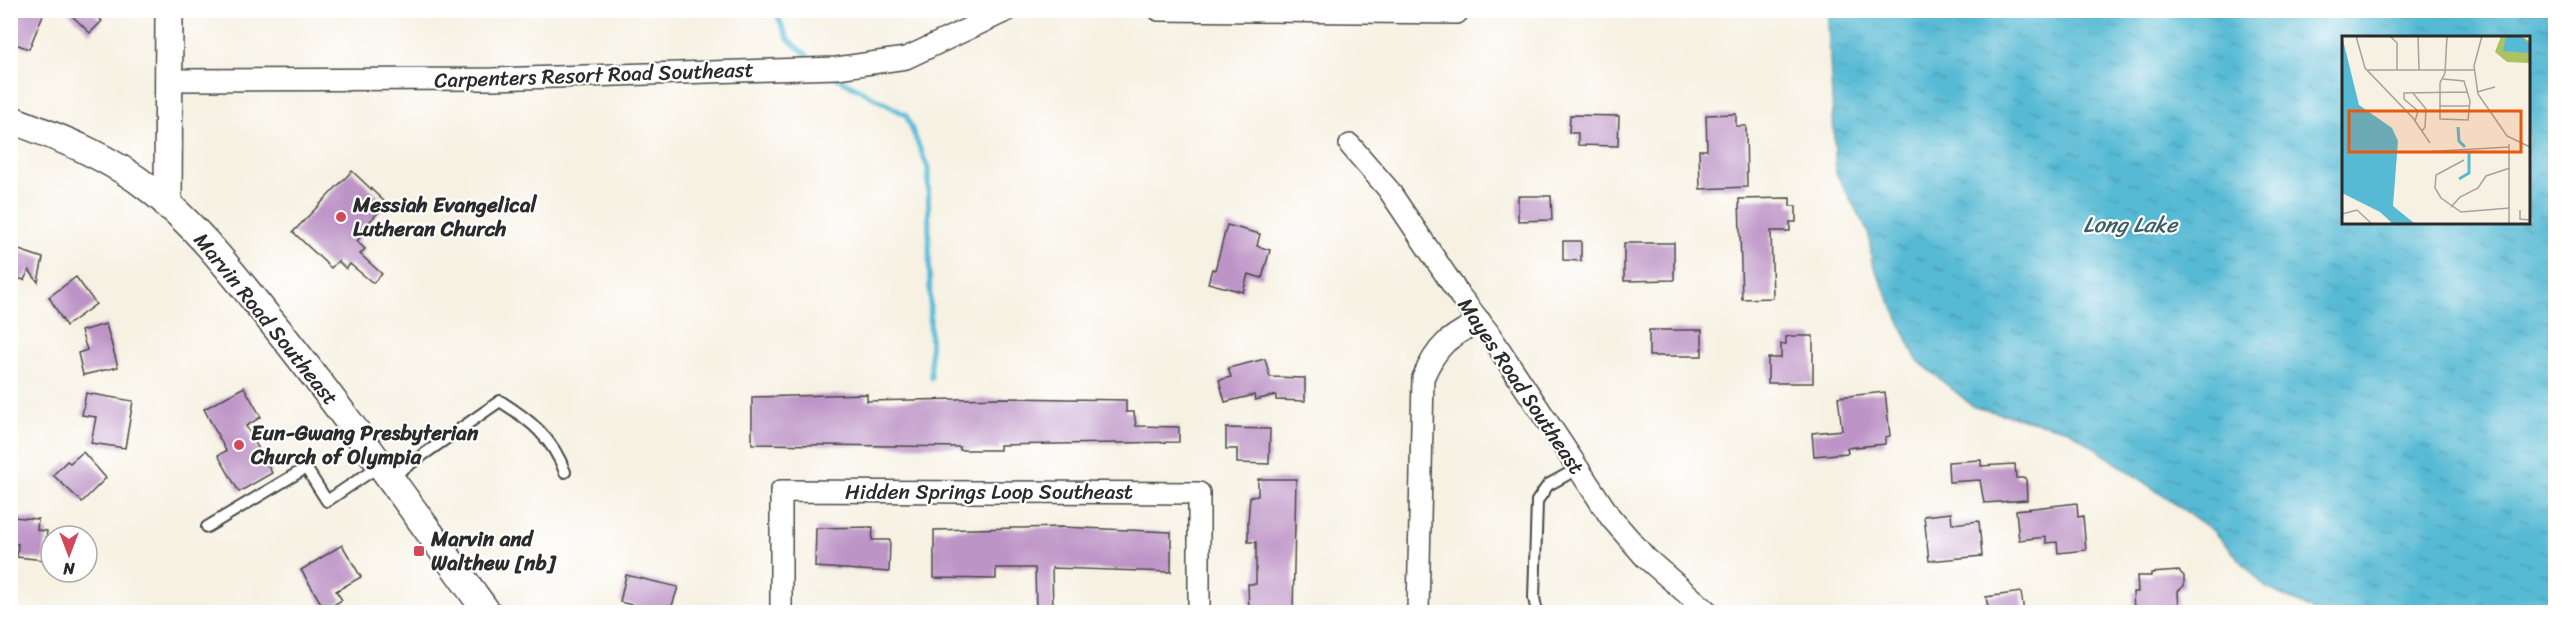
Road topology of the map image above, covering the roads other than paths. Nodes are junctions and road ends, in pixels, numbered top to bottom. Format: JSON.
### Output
{"nodes":[{"id":1,"x":169,"y":10,"type":"edge"},
{"id":2,"x":1008,"y":10,"type":"edge"},
{"id":3,"x":1159,"y":10,"type":"edge"},
{"id":4,"x":1457,"y":13,"type":"dead end"},
{"id":5,"x":169,"y":80,"type":"junction"},
{"id":6,"x":10,"y":119,"type":"edge"},
{"id":7,"x":1350,"y":145,"type":"dead end"},
{"id":8,"x":168,"y":206,"type":"junction"},
{"id":9,"x":1480,"y":321,"type":"junction"},
{"id":10,"x":1577,"y":469,"type":"junction"},
{"id":11,"x":384,"y":472,"type":"junction"},
{"id":12,"x":565,"y":472,"type":"dead end"},
{"id":13,"x":207,"y":527,"type":"dead end"},
{"id":14,"x":487,"y":612,"type":"edge"},
{"id":15,"x":781,"y":612,"type":"edge"},
{"id":16,"x":1199,"y":612,"type":"edge"},
{"id":17,"x":1418,"y":612,"type":"edge"},
{"id":18,"x":1538,"y":612,"type":"edge"},
{"id":19,"x":1708,"y":612,"type":"edge"}],
"edges":[{"from":1,"to":5,"type":"street"},
{"from":2,"to":5,"type":"street","name":"Carpenters Resort Road Southeast"},
{"from":3,"to":4,"type":"street"},
{"from":5,"to":8,"type":"street"},
{"from":6,"to":8,"type":"street","name":"Marvin Road Southeast"},
{"from":7,"to":9,"type":"street","name":"Mayes Road Southeast"},
{"from":8,"to":11,"type":"street","name":"Marvin Road Southeast"},
{"from":9,"to":10,"type":"street","name":"Mayes Road Southeast"},
{"from":9,"to":17,"type":"street"},
{"from":10,"to":18,"type":"lane"},
{"from":10,"to":19,"type":"street","name":"Mayes Road Southeast"},
{"from":11,"to":12,"type":"lane"},
{"from":11,"to":13,"type":"lane"},
{"from":11,"to":14,"type":"street","name":"Marvin Road Southeast"},
{"from":15,"to":16,"type":"street","name":"Hidden Springs Loop Southeast"}]}
